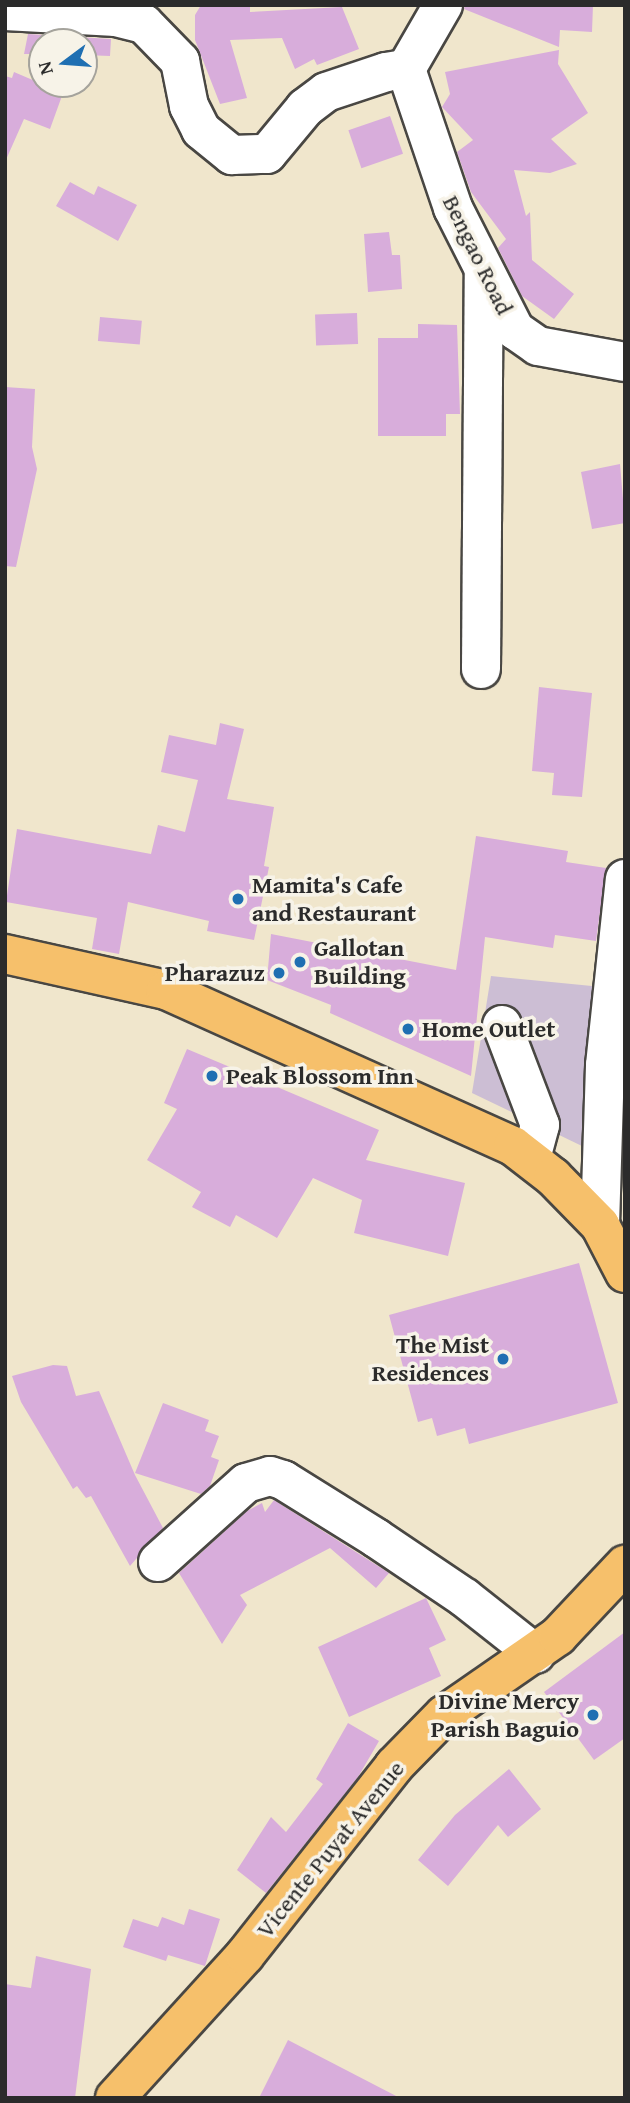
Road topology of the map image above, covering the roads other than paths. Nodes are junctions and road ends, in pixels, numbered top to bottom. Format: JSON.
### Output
{"nodes":[{"id":1,"x":443,"y":5,"type":"edge"},
{"id":2,"x":5,"y":10,"type":"edge"},
{"id":3,"x":407,"y":69,"type":"junction"},
{"id":4,"x":484,"y":274,"type":"junction"},
{"id":5,"x":625,"y":362,"type":"edge"},
{"id":6,"x":481,"y":669,"type":"dead end"},
{"id":7,"x":625,"y":879,"type":"edge"},
{"id":8,"x":5,"y":954,"type":"edge"},
{"id":9,"x":502,"y":1025,"type":"dead end"},
{"id":10,"x":531,"y":1158,"type":"junction"},
{"id":11,"x":600,"y":1225,"type":"junction"},
{"id":12,"x":625,"y":1273,"type":"edge"},
{"id":13,"x":159,"y":1562,"type":"dead end"},
{"id":14,"x":625,"y":1565,"type":"edge"},
{"id":15,"x":536,"y":1654,"type":"junction"},
{"id":16,"x":115,"y":2098,"type":"edge"}],
"edges":[{"from":1,"to":3,"type":"street"},
{"from":2,"to":3,"type":"street"},
{"from":3,"to":4,"type":"street","name":"Bengao Road"},
{"from":4,"to":5,"type":"street","name":"Bengao Road"},
{"from":4,"to":6,"type":"street"},
{"from":7,"to":11,"type":"street"},
{"from":8,"to":10,"type":"main road"},
{"from":9,"to":10,"type":"street"},
{"from":10,"to":11,"type":"main road"},
{"from":11,"to":12,"type":"main road"},
{"from":13,"to":15,"type":"street"},
{"from":14,"to":15,"type":"main road","name":"Vicente Puyat Avenue"},
{"from":15,"to":16,"type":"main road","name":"Vicente Puyat Avenue"}]}
